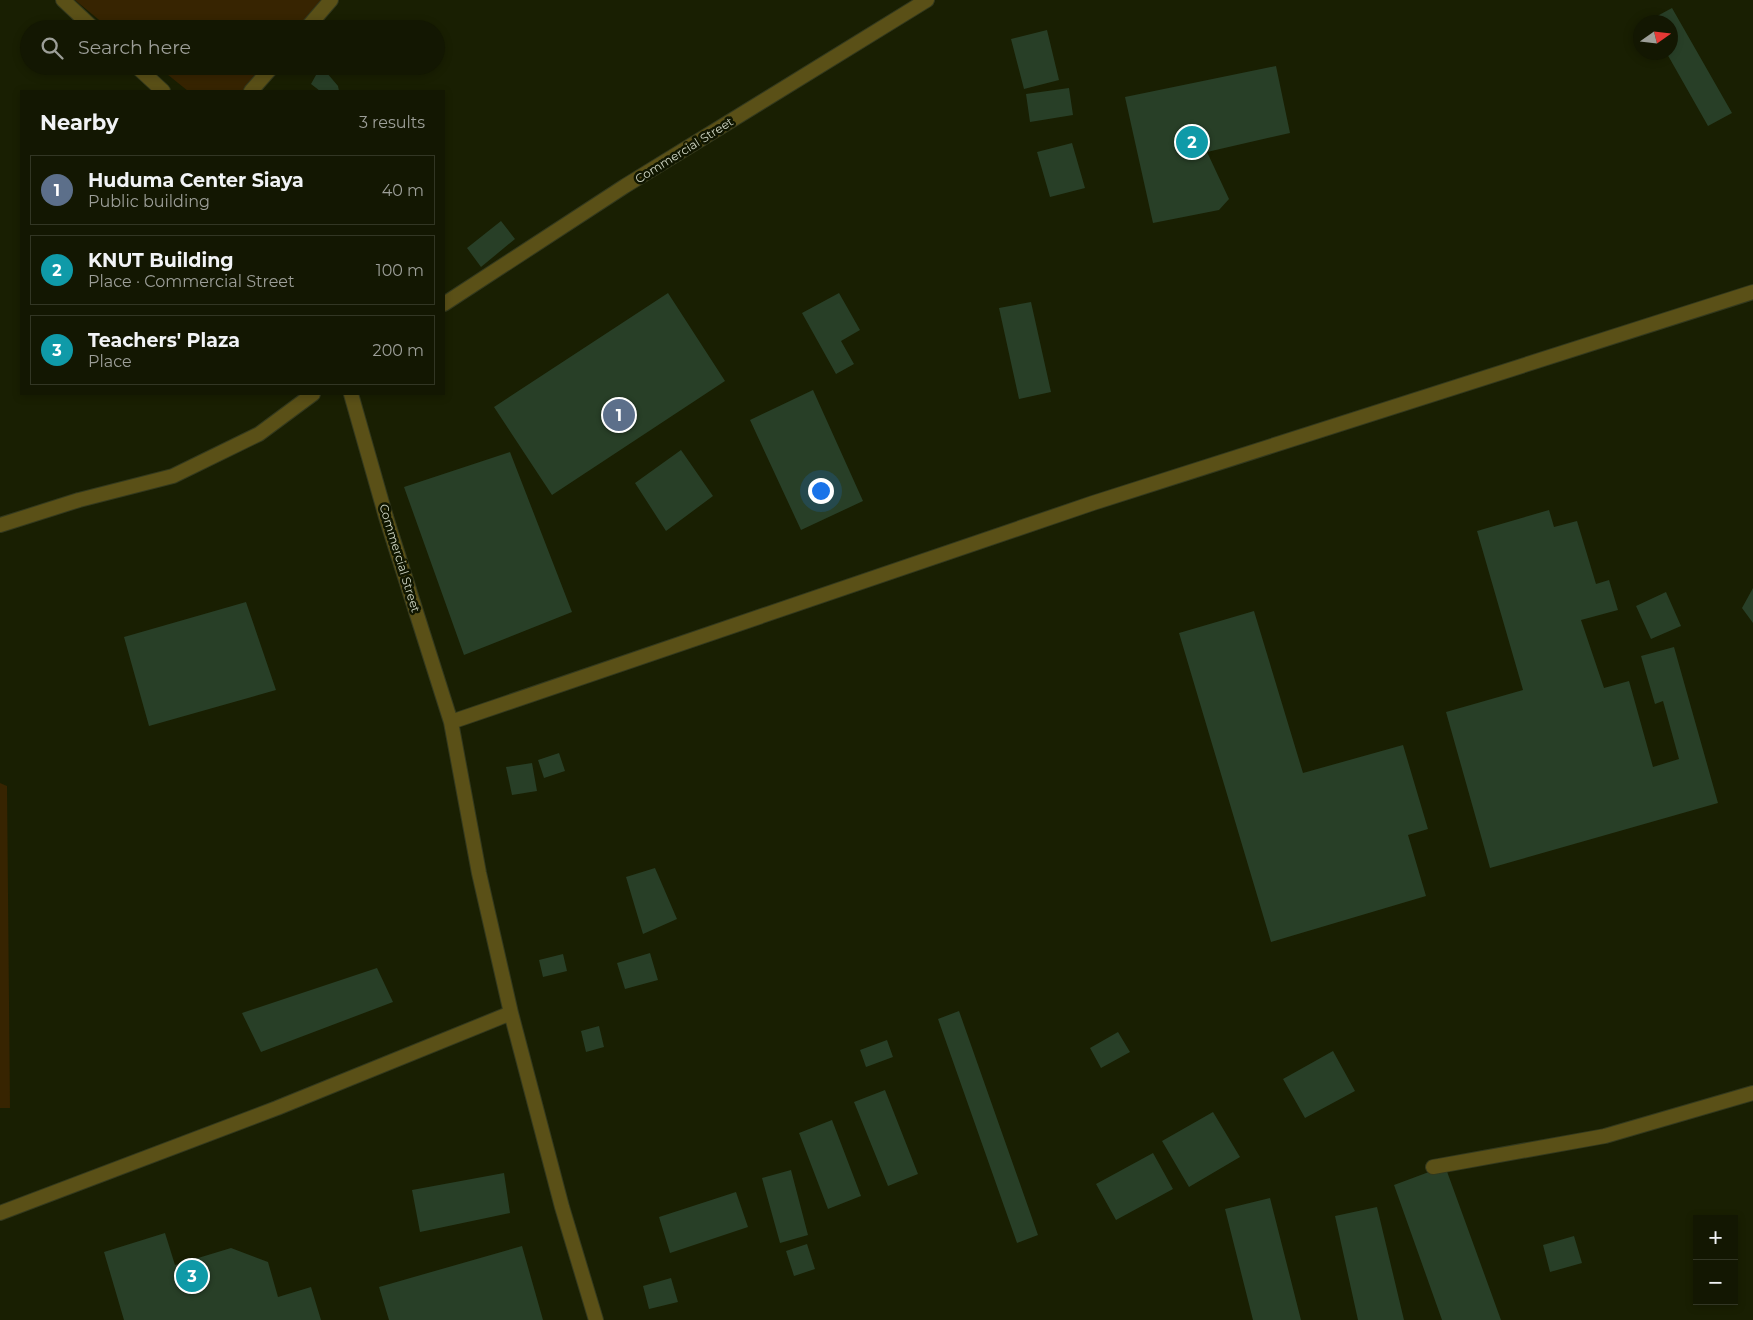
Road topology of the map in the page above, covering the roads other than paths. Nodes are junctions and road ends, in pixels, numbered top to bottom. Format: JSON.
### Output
{"nodes":[{"id":1,"x":63,"y":0,"type":"edge"},
{"id":2,"x":331,"y":0,"type":"edge"},
{"id":3,"x":927,"y":0,"type":"edge"},
{"id":4,"x":84,"y":20,"type":"edge"},
{"id":5,"x":314,"y":20,"type":"edge"},
{"id":6,"x":146,"y":75,"type":"edge"},
{"id":7,"x":265,"y":75,"type":"edge"},
{"id":8,"x":162,"y":90,"type":"edge"},
{"id":9,"x":252,"y":90,"type":"edge"},
{"id":10,"x":1753,"y":292,"type":"edge"},
{"id":11,"x":445,"y":303,"type":"edge"},
{"id":12,"x":312,"y":395,"type":"edge"},
{"id":13,"x":351,"y":395,"type":"edge"},
{"id":14,"x":0,"y":525,"type":"edge"},
{"id":15,"x":451,"y":722,"type":"junction"},
{"id":16,"x":511,"y":1013,"type":"junction"},
{"id":17,"x":1753,"y":1093,"type":"edge"},
{"id":18,"x":1433,"y":1166,"type":"dead end"},
{"id":19,"x":0,"y":1213,"type":"edge"},
{"id":20,"x":596,"y":1320,"type":"edge"}],
"edges":[{"from":1,"to":4,"type":"street"},
{"from":2,"to":5,"type":"street"},
{"from":3,"to":11,"type":"street","name":"Commercial Street"},
{"from":6,"to":8,"type":"street"},
{"from":7,"to":9,"type":"street"},
{"from":10,"to":15,"type":"street"},
{"from":12,"to":14,"type":"street"},
{"from":13,"to":15,"type":"street","name":"Commercial Street"},
{"from":15,"to":16,"type":"street","name":"Commercial Street"},
{"from":16,"to":19,"type":"street"},
{"from":16,"to":20,"type":"street","name":"Commercial Street"},
{"from":17,"to":18,"type":"street"}]}
